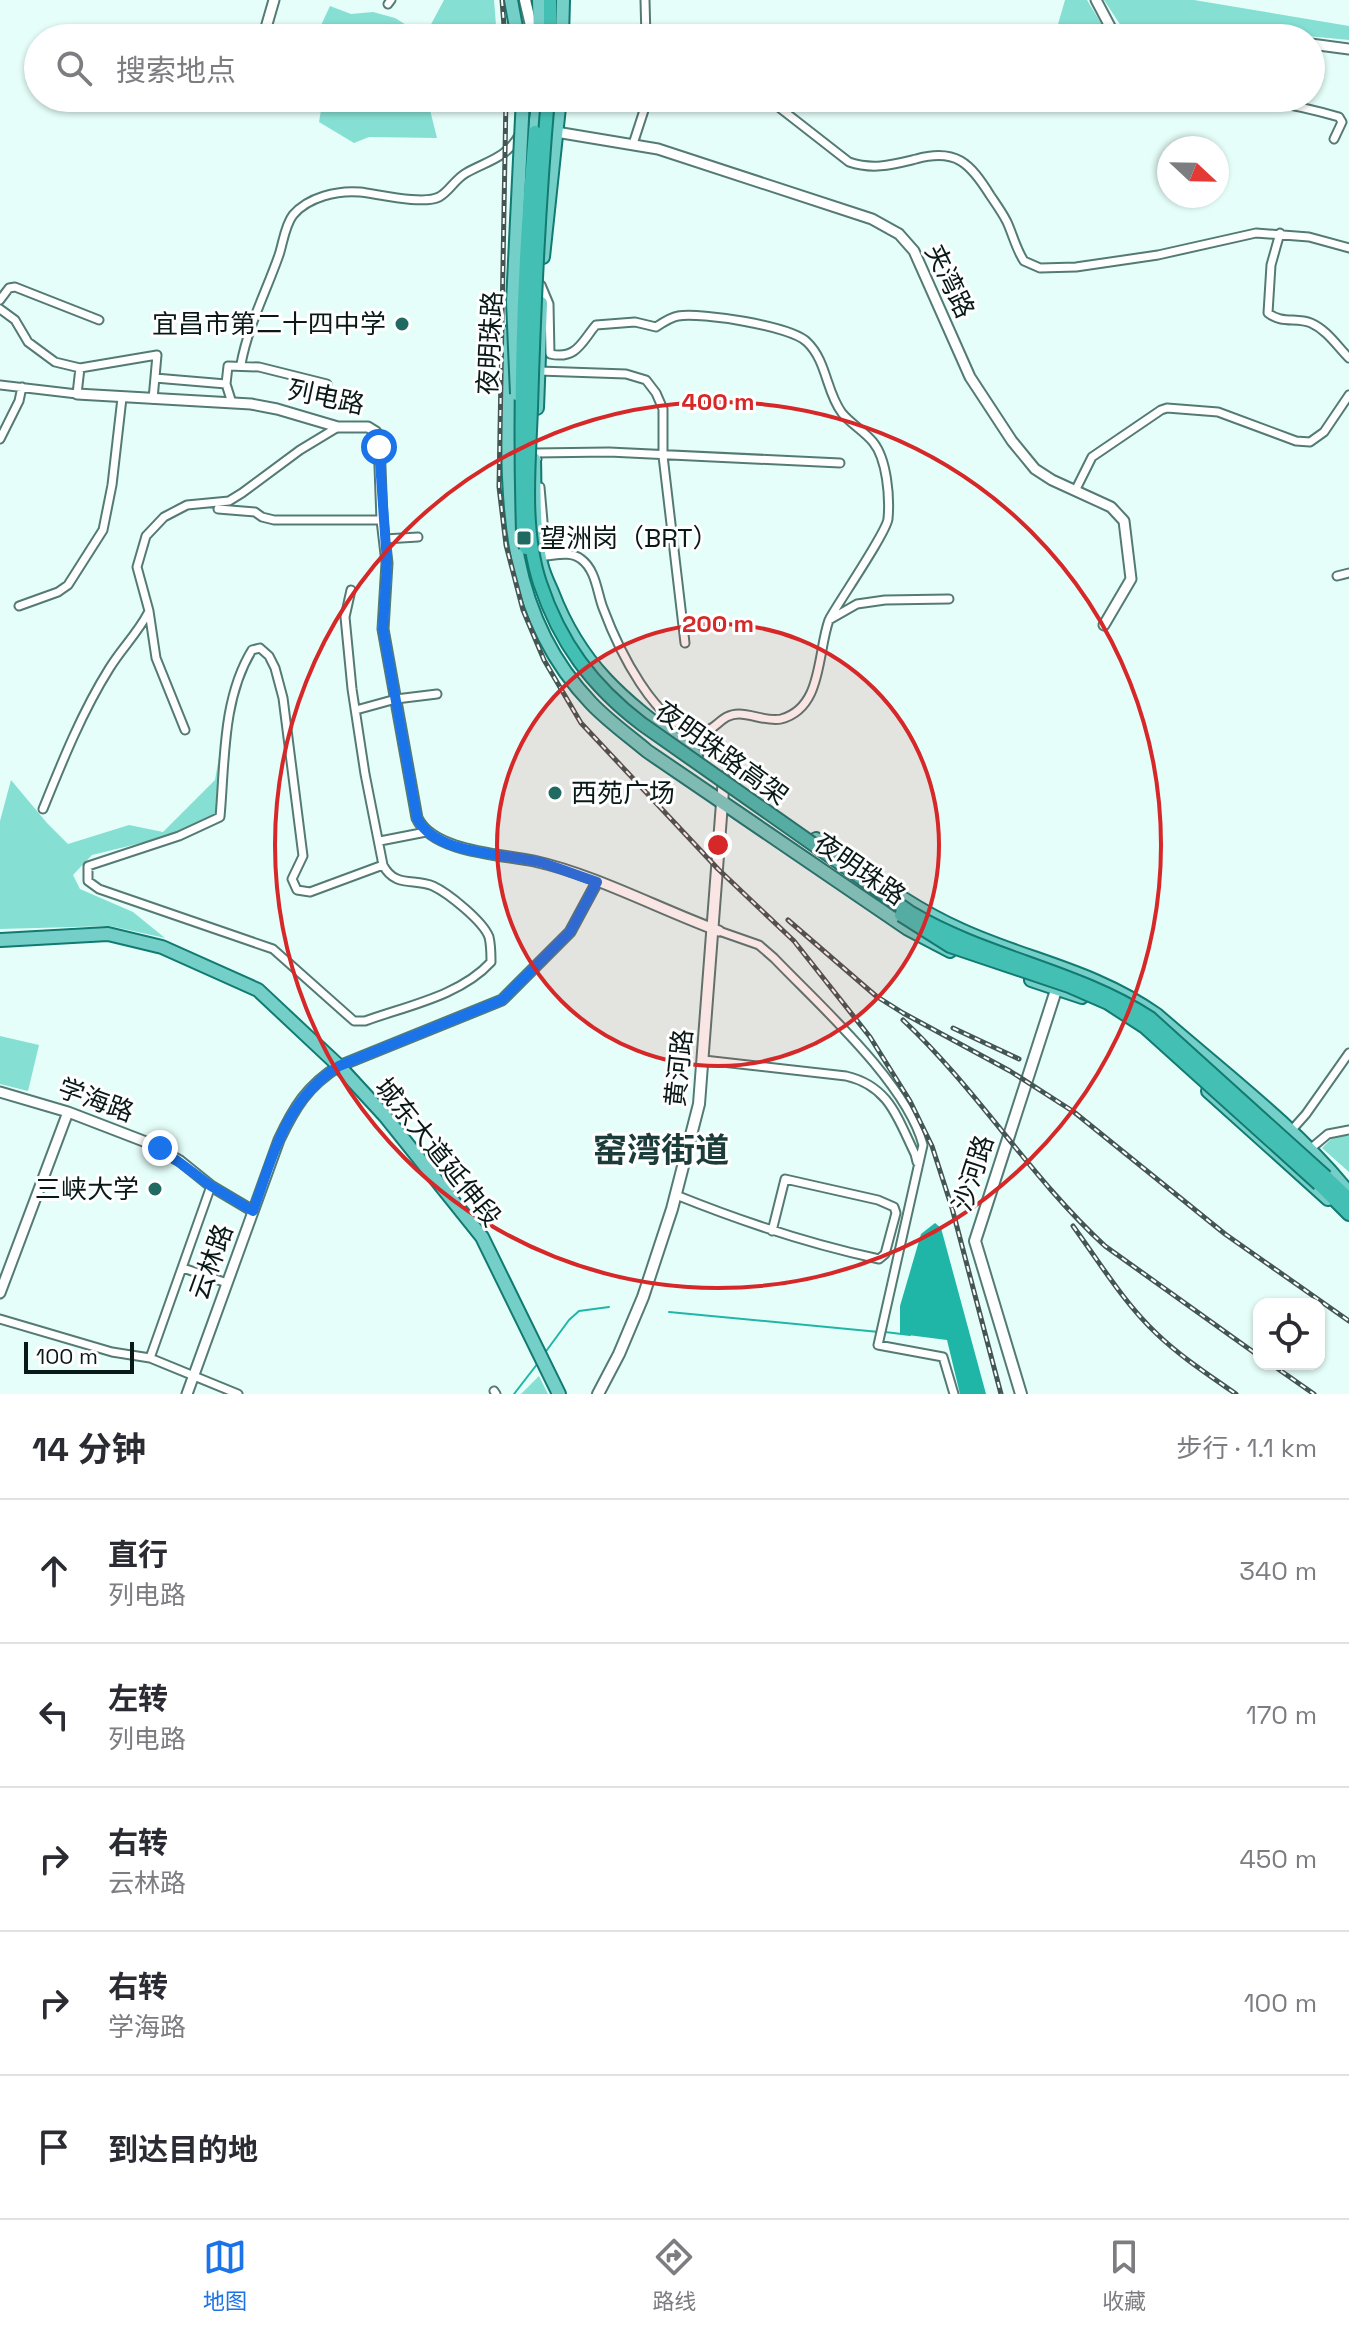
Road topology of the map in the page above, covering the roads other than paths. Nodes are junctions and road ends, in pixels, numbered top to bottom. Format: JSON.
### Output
{"nodes":[{"id":1,"x":274,"y":0,"type":"edge"},
{"id":2,"x":511,"y":0,"type":"edge"},
{"id":3,"x":563,"y":0,"type":"edge"},
{"id":4,"x":645,"y":0,"type":"edge"},
{"id":5,"x":1096,"y":0,"type":"edge"},
{"id":6,"x":535,"y":2,"type":"edge"},
{"id":7,"x":267,"y":24,"type":"edge"},
{"id":8,"x":515,"y":24,"type":"edge"},
{"id":9,"x":534,"y":24,"type":"edge"},
{"id":10,"x":538,"y":24,"type":"edge"},
{"id":11,"x":544,"y":24,"type":"edge"},
{"id":12,"x":562,"y":24,"type":"edge"},
{"id":13,"x":646,"y":24,"type":"edge"},
{"id":14,"x":1109,"y":24,"type":"edge"},
{"id":15,"x":1325,"y":46,"type":"edge"},
{"id":16,"x":1349,"y":49,"type":"edge"},
{"id":17,"x":522,"y":112,"type":"edge"},
{"id":18,"x":531,"y":112,"type":"edge"},
{"id":19,"x":537,"y":112,"type":"edge"},
{"id":20,"x":547,"y":112,"type":"edge"},
{"id":21,"x":558,"y":112,"type":"edge"},
{"id":22,"x":643,"y":112,"type":"edge"},
{"id":23,"x":785,"y":112,"type":"edge"},
{"id":24,"x":1322,"y":112,"type":"edge"},
{"id":25,"x":535,"y":132,"type":"junction"},
{"id":26,"x":556,"y":132,"type":"junction"},
{"id":27,"x":1334,"y":139,"type":"dead end"},
{"id":28,"x":633,"y":144,"type":"junction"},
{"id":29,"x":1280,"y":233,"type":"junction"},
{"id":30,"x":1349,"y":248,"type":"edge"},
{"id":31,"x":541,"y":285,"type":"junction"},
{"id":32,"x":0,"y":300,"type":"edge"},
{"id":33,"x":0,"y":309,"type":"edge"},
{"id":34,"x":99,"y":320,"type":"dead end"},
{"id":35,"x":1349,"y":358,"type":"edge"},
{"id":36,"x":241,"y":364,"type":"junction"},
{"id":37,"x":80,"y":368,"type":"junction"},
{"id":38,"x":539,"y":371,"type":"junction"},
{"id":39,"x":155,"y":378,"type":"junction"},
{"id":40,"x":226,"y":384,"type":"junction"},
{"id":41,"x":327,"y":384,"type":"dead end"},
{"id":42,"x":0,"y":385,"type":"edge"},
{"id":43,"x":22,"y":387,"type":"junction"},
{"id":44,"x":77,"y":394,"type":"junction"},
{"id":45,"x":1349,"y":395,"type":"edge"},
{"id":46,"x":122,"y":398,"type":"junction"},
{"id":47,"x":153,"y":399,"type":"junction"},
{"id":48,"x":232,"y":403,"type":"junction"},
{"id":49,"x":520,"y":419,"type":"junction"},
{"id":50,"x":338,"y":427,"type":"junction"},
{"id":51,"x":0,"y":439,"type":"edge"},
{"id":52,"x":534,"y":453,"type":"junction"},
{"id":53,"x":663,"y":456,"type":"junction"},
{"id":54,"x":840,"y":463,"type":"dead end"},
{"id":55,"x":1075,"y":491,"type":"junction"},
{"id":56,"x":218,"y":509,"type":"dead end"},
{"id":57,"x":382,"y":520,"type":"junction"},
{"id":58,"x":418,"y":537,"type":"dead end"},
{"id":59,"x":385,"y":539,"type":"junction"},
{"id":60,"x":1349,"y":573,"type":"edge"},
{"id":61,"x":1337,"y":576,"type":"dead end"},
{"id":62,"x":351,"y":590,"type":"dead end"},
{"id":63,"x":949,"y":599,"type":"dead end"},
{"id":64,"x":19,"y":606,"type":"dead end"},
{"id":65,"x":149,"y":611,"type":"junction"},
{"id":66,"x":829,"y":620,"type":"junction"},
{"id":67,"x":1104,"y":625,"type":"dead end"},
{"id":68,"x":685,"y":643,"type":"dead end"},
{"id":69,"x":437,"y":694,"type":"dead end"},
{"id":70,"x":396,"y":699,"type":"junction"},
{"id":71,"x":356,"y":710,"type":"junction"},
{"id":72,"x":185,"y":730,"type":"dead end"},
{"id":73,"x":727,"y":780,"type":"junction"},
{"id":74,"x":725,"y":803,"type":"junction"},
{"id":75,"x":43,"y":809,"type":"dead end"},
{"id":76,"x":426,"y":832,"type":"junction"},
{"id":77,"x":380,"y":841,"type":"junction"},
{"id":78,"x":383,"y":865,"type":"junction"},
{"id":79,"x":597,"y":882,"type":"junction"},
{"id":80,"x":716,"y":930,"type":"junction"},
{"id":81,"x":1,"y":943,"type":"edge"},
{"id":82,"x":1064,"y":967,"type":"junction"},
{"id":83,"x":1057,"y":988,"type":"junction"},
{"id":84,"x":1349,"y":1053,"type":"edge"},
{"id":85,"x":707,"y":1060,"type":"junction"},
{"id":86,"x":338,"y":1067,"type":"junction"},
{"id":87,"x":0,"y":1092,"type":"edge"},
{"id":88,"x":68,"y":1112,"type":"junction"},
{"id":89,"x":1349,"y":1130,"type":"edge"},
{"id":90,"x":1290,"y":1132,"type":"junction"},
{"id":91,"x":1309,"y":1150,"type":"junction"},
{"id":92,"x":917,"y":1166,"type":"junction"},
{"id":93,"x":1322,"y":1180,"type":"junction"},
{"id":94,"x":211,"y":1186,"type":"junction"},
{"id":95,"x":679,"y":1196,"type":"junction"},
{"id":96,"x":1349,"y":1196,"type":"edge"},
{"id":97,"x":253,"y":1211,"type":"junction"},
{"id":98,"x":1349,"y":1215,"type":"edge"},
{"id":99,"x":772,"y":1231,"type":"junction"},
{"id":100,"x":183,"y":1268,"type":"junction"},
{"id":101,"x":227,"y":1283,"type":"junction"},
{"id":102,"x":0,"y":1293,"type":"edge"},
{"id":103,"x":0,"y":1319,"type":"edge"},
{"id":104,"x":150,"y":1358,"type":"junction"},
{"id":105,"x":194,"y":1376,"type":"junction"},
{"id":106,"x":187,"y":1394,"type":"edge"},
{"id":107,"x":238,"y":1394,"type":"edge"},
{"id":108,"x":553,"y":1394,"type":"edge"},
{"id":109,"x":559,"y":1394,"type":"edge"},
{"id":110,"x":598,"y":1394,"type":"edge"},
{"id":111,"x":605,"y":1394,"type":"edge"},
{"id":112,"x":954,"y":1394,"type":"edge"},
{"id":113,"x":1021,"y":1394,"type":"edge"}],
"edges":[{"from":1,"to":7,"type":"street"},
{"from":2,"to":8,"type":"main road"},
{"from":3,"to":12,"type":"main road"},
{"from":4,"to":13,"type":"street"},
{"from":5,"to":14,"type":"street"},
{"from":6,"to":9,"type":"main road"},
{"from":6,"to":10,"type":"main road"},
{"from":6,"to":11,"type":"highway"},
{"from":15,"to":16,"type":"street"},
{"from":17,"to":49,"type":"main road","bridge":true},
{"from":18,"to":36,"type":"street"},
{"from":19,"to":25,"type":"main road","name":"夜明珠路"},
{"from":20,"to":93,"type":"highway","name":"夜明珠路高架","bridge":true},
{"from":21,"to":26,"type":"main road","name":"夜明珠路"},
{"from":22,"to":28,"type":"street"},
{"from":23,"to":29,"type":"street"},
{"from":24,"to":27,"type":"street"},
{"from":25,"to":49,"type":"highway","name":"夜明珠路高架","bridge":true},
{"from":25,"to":74,"type":"main road","name":"夜明珠路"},
{"from":26,"to":28,"type":"street","name":"夹湾路"},
{"from":26,"to":31,"type":"main road","name":"夜明珠路"},
{"from":28,"to":55,"type":"street","name":"夹湾路"},
{"from":29,"to":30,"type":"street"},
{"from":29,"to":35,"type":"street"},
{"from":31,"to":38,"type":"main road","name":"夜明珠路"},
{"from":31,"to":66,"type":"street"},
{"from":32,"to":34,"type":"street"},
{"from":33,"to":37,"type":"street"},
{"from":36,"to":40,"type":"street"},
{"from":36,"to":41,"type":"street"},
{"from":37,"to":39,"type":"street"},
{"from":37,"to":44,"type":"street"},
{"from":38,"to":52,"type":"main road","name":"夜明珠路"},
{"from":38,"to":53,"type":"street"},
{"from":39,"to":40,"type":"street"},
{"from":39,"to":47,"type":"street"},
{"from":40,"to":48,"type":"street"},
{"from":42,"to":43,"type":"street"},
{"from":43,"to":44,"type":"street"},
{"from":43,"to":51,"type":"street"},
{"from":44,"to":46,"type":"street","name":"列电路"},
{"from":45,"to":55,"type":"street"},
{"from":46,"to":47,"type":"street","name":"列电路"},
{"from":46,"to":64,"type":"street"},
{"from":47,"to":48,"type":"street","name":"列电路"},
{"from":48,"to":50,"type":"street","name":"列电路"},
{"from":49,"to":93,"type":"highway","name":"夜明珠路高架","bridge":true},
{"from":50,"to":57,"type":"street","name":"列电路"},
{"from":50,"to":65,"type":"street"},
{"from":52,"to":53,"type":"street"},
{"from":52,"to":66,"type":"street"},
{"from":52,"to":73,"type":"main road","name":"夜明珠路"},
{"from":53,"to":54,"type":"street"},
{"from":53,"to":68,"type":"street"},
{"from":55,"to":67,"type":"street","name":"夹湾路"},
{"from":56,"to":57,"type":"street"},
{"from":57,"to":59,"type":"street","name":"列电路"},
{"from":58,"to":59,"type":"street"},
{"from":59,"to":70,"type":"street","name":"列电路"},
{"from":60,"to":61,"type":"street"},
{"from":62,"to":71,"type":"street"},
{"from":63,"to":66,"type":"street"},
{"from":65,"to":72,"type":"street"},
{"from":65,"to":75,"type":"street"},
{"from":69,"to":70,"type":"street"},
{"from":70,"to":71,"type":"street"},
{"from":70,"to":76,"type":"street","name":"列电路"},
{"from":71,"to":77,"type":"street"},
{"from":73,"to":74,"type":"main road","name":"黄河路"},
{"from":73,"to":82,"type":"main road","name":"夜明珠路"},
{"from":74,"to":80,"type":"main road","name":"黄河路"},
{"from":74,"to":83,"type":"main road","name":"夜明珠路"},
{"from":76,"to":77,"type":"street"},
{"from":76,"to":79,"type":"street"},
{"from":77,"to":78,"type":"street"},
{"from":78,"to":78,"type":"street"},
{"from":79,"to":80,"type":"street"},
{"from":79,"to":86,"type":"street","name":"云林路"},
{"from":80,"to":85,"type":"main road","name":"黄河路"},
{"from":80,"to":92,"type":"street"},
{"from":81,"to":86,"type":"main road","name":"城东大道延伸段"},
{"from":82,"to":83,"type":"main road","name":"沙河路"},
{"from":82,"to":90,"type":"main road","name":"夜明珠路"},
{"from":83,"to":98,"type":"main road","name":"夜明珠路"},
{"from":83,"to":113,"type":"main road","name":"沙河路"},
{"from":84,"to":90,"type":"street"},
{"from":85,"to":92,"type":"street"},
{"from":85,"to":95,"type":"main road","name":"黄河路"},
{"from":86,"to":97,"type":"street","name":"云林路"},
{"from":86,"to":108,"type":"main road","name":"城东大道延伸段"},
{"from":86,"to":109,"type":"main road","name":"城东大道延伸段"},
{"from":87,"to":88,"type":"street","name":"学海路"},
{"from":88,"to":94,"type":"street","name":"学海路"},
{"from":88,"to":102,"type":"street"},
{"from":89,"to":91,"type":"street"},
{"from":90,"to":91,"type":"main road","name":"夜明珠路"},
{"from":91,"to":96,"type":"main road","name":"夜明珠路"},
{"from":92,"to":112,"type":"street"},
{"from":93,"to":96,"type":"highway"},
{"from":93,"to":98,"type":"highway"},
{"from":94,"to":97,"type":"street","name":"学海路"},
{"from":94,"to":100,"type":"street"},
{"from":95,"to":99,"type":"street"},
{"from":95,"to":110,"type":"main road","name":"黄河路"},
{"from":95,"to":111,"type":"main road","name":"黄河路"},
{"from":97,"to":101,"type":"street","name":"云林路"},
{"from":99,"to":99,"type":"street"},
{"from":100,"to":101,"type":"street"},
{"from":100,"to":104,"type":"street"},
{"from":101,"to":105,"type":"street","name":"云林路"},
{"from":103,"to":104,"type":"street"},
{"from":104,"to":105,"type":"street"},
{"from":105,"to":106,"type":"street","name":"云林路"},
{"from":105,"to":107,"type":"street"}]}
